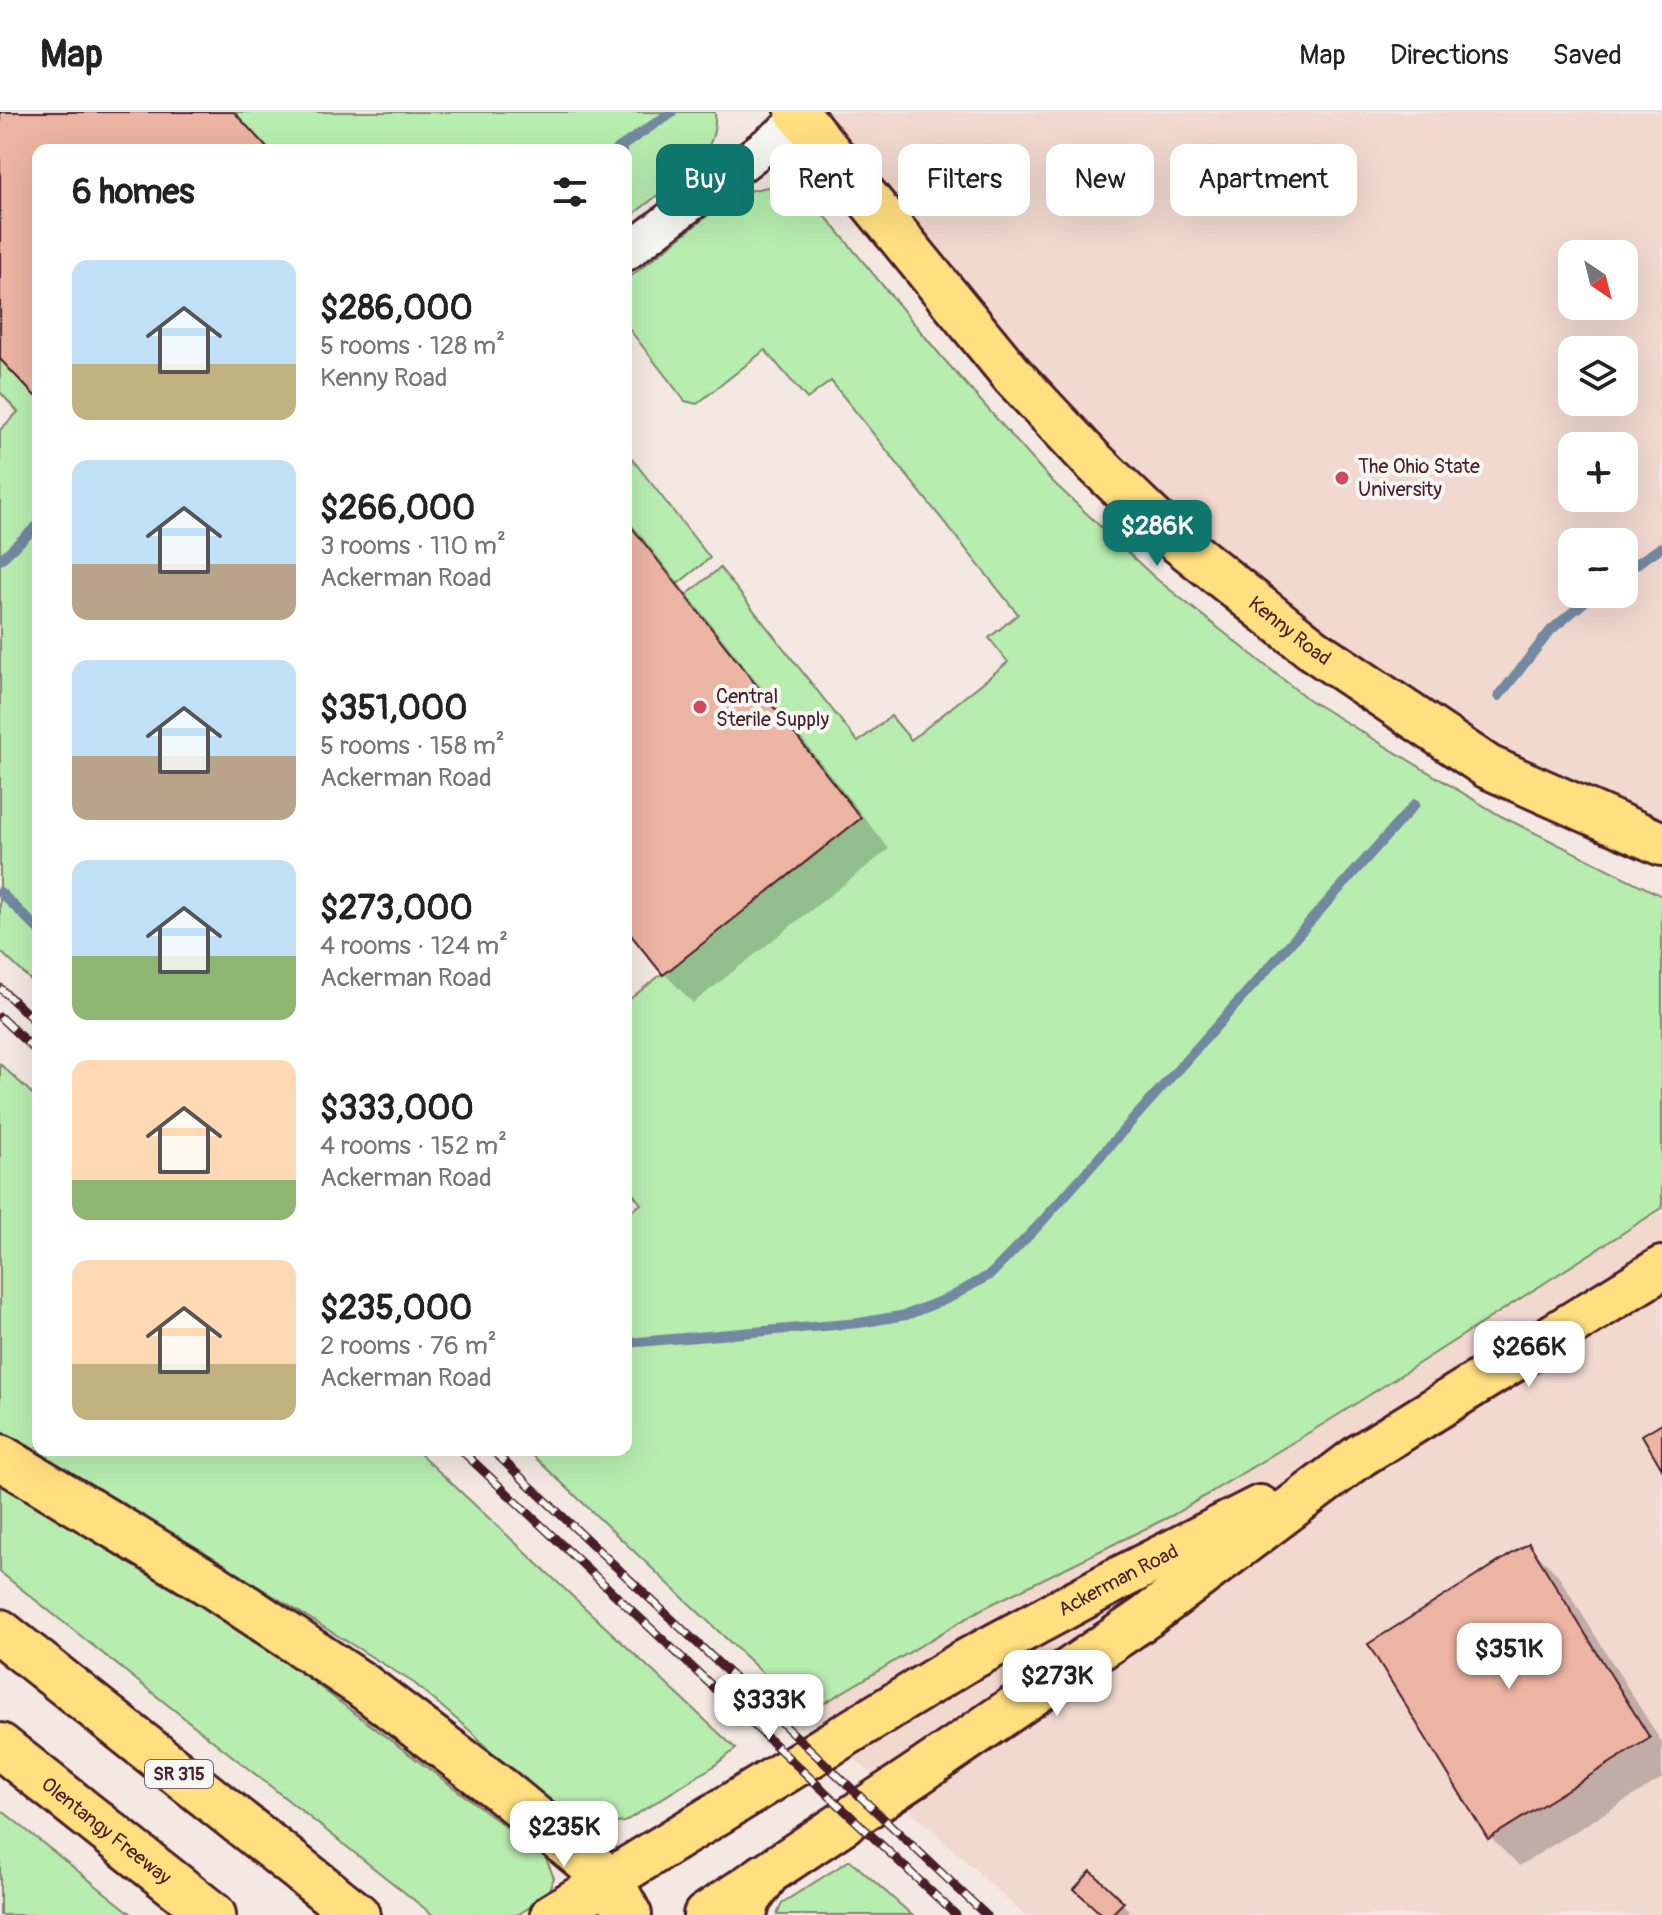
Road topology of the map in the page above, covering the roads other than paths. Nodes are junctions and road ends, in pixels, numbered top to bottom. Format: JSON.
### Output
{"nodes":[{"id":1,"x":800,"y":115,"type":"edge"},
{"id":2,"x":632,"y":248,"type":"edge"},
{"id":3,"x":1662,"y":844,"type":"edge"},
{"id":4,"x":1662,"y":1268,"type":"edge"},
{"id":5,"x":1361,"y":1455,"type":"junction"},
{"id":6,"x":0,"y":1457,"type":"edge"},
{"id":7,"x":0,"y":1632,"type":"edge"},
{"id":8,"x":0,"y":1746,"type":"edge"},
{"id":9,"x":765,"y":1876,"type":"junction"},
{"id":10,"x":619,"y":1898,"type":"edge"},
{"id":11,"x":213,"y":1915,"type":"edge"},
{"id":12,"x":357,"y":1915,"type":"edge"},
{"id":13,"x":552,"y":1915,"type":"edge"},
{"id":14,"x":705,"y":1915,"type":"edge"},
{"id":15,"x":744,"y":1915,"type":"edge"}],
"edges":[{"from":1,"to":2,"type":"lane"},
{"from":1,"to":3,"type":"main road","name":"Kenny Road"},
{"from":4,"to":5,"type":"main road","name":"Ackerman Road"},
{"from":5,"to":9,"type":"main road","name":"Ackerman Road"},
{"from":5,"to":10,"type":"main road","name":"Ackerman Road"},
{"from":6,"to":10,"type":"highway"},
{"from":7,"to":12,"type":"highway","number":"SR 315"},
{"from":8,"to":11,"type":"highway","name":"Olentangy Freeway"},
{"from":9,"to":14,"type":"main road","name":"Ackerman Road"},
{"from":9,"to":15,"type":"highway"},
{"from":10,"to":13,"type":"main road","name":"Ackerman Road"}]}
